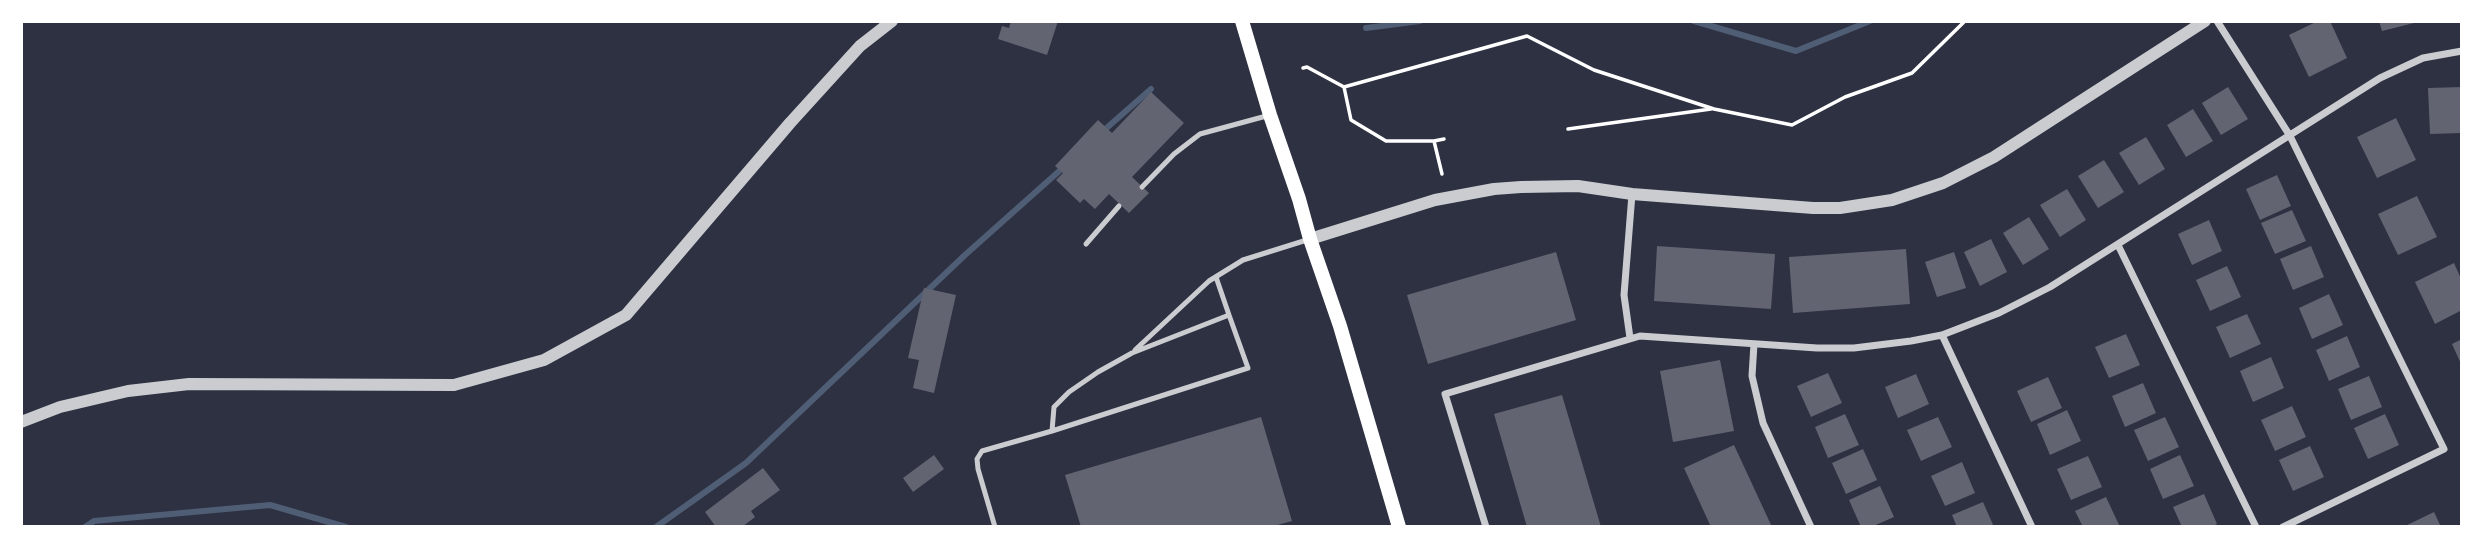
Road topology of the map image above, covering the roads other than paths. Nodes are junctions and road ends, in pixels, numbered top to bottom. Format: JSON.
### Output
{"nodes":[{"id":1,"x":892,"y":21,"type":"edge"},
{"id":2,"x":1242,"y":21,"type":"edge"},
{"id":3,"x":2205,"y":21,"type":"edge"},
{"id":4,"x":2217,"y":21,"type":"edge"},
{"id":5,"x":2462,"y":51,"type":"edge"},
{"id":6,"x":1270,"y":116,"type":"junction"},
{"id":7,"x":2290,"y":136,"type":"junction"},
{"id":8,"x":1142,"y":187,"type":"dead end"},
{"id":9,"x":1632,"y":194,"type":"junction"},
{"id":10,"x":1119,"y":206,"type":"dead end"},
{"id":11,"x":1310,"y":239,"type":"junction"},
{"id":12,"x":1086,"y":244,"type":"dead end"},
{"id":13,"x":2118,"y":245,"type":"junction"},
{"id":14,"x":1216,"y":277,"type":"junction"},
{"id":15,"x":1229,"y":315,"type":"junction"},
{"id":16,"x":1942,"y":335,"type":"junction"},
{"id":17,"x":1630,"y":338,"type":"junction"},
{"id":18,"x":1754,"y":344,"type":"junction"},
{"id":19,"x":1132,"y":353,"type":"junction"},
{"id":20,"x":21,"y":422,"type":"edge"},
{"id":21,"x":1052,"y":430,"type":"junction"},
{"id":22,"x":995,"y":527,"type":"edge"},
{"id":23,"x":1399,"y":527,"type":"edge"},
{"id":24,"x":1486,"y":527,"type":"edge"},
{"id":25,"x":1811,"y":527,"type":"edge"},
{"id":26,"x":2032,"y":527,"type":"edge"},
{"id":27,"x":2256,"y":527,"type":"edge"},
{"id":28,"x":2283,"y":527,"type":"edge"}],
"edges":[{"from":1,"to":20,"type":"street"},
{"from":2,"to":6,"type":"main road"},
{"from":3,"to":9,"type":"street"},
{"from":4,"to":7,"type":"street"},
{"from":5,"to":7,"type":"street"},
{"from":6,"to":8,"type":"lane"},
{"from":6,"to":11,"type":"main road"},
{"from":7,"to":13,"type":"street"},
{"from":7,"to":28,"type":"street"},
{"from":9,"to":11,"type":"street"},
{"from":9,"to":17,"type":"street"},
{"from":10,"to":12,"type":"lane"},
{"from":11,"to":14,"type":"lane"},
{"from":11,"to":23,"type":"main road"},
{"from":13,"to":16,"type":"street"},
{"from":13,"to":27,"type":"street"},
{"from":14,"to":15,"type":"lane"},
{"from":14,"to":19,"type":"lane"},
{"from":15,"to":19,"type":"lane"},
{"from":15,"to":21,"type":"lane"},
{"from":16,"to":18,"type":"street"},
{"from":16,"to":26,"type":"street"},
{"from":17,"to":18,"type":"street"},
{"from":17,"to":24,"type":"street"},
{"from":18,"to":25,"type":"street"},
{"from":19,"to":21,"type":"lane"},
{"from":21,"to":22,"type":"lane"}]}
